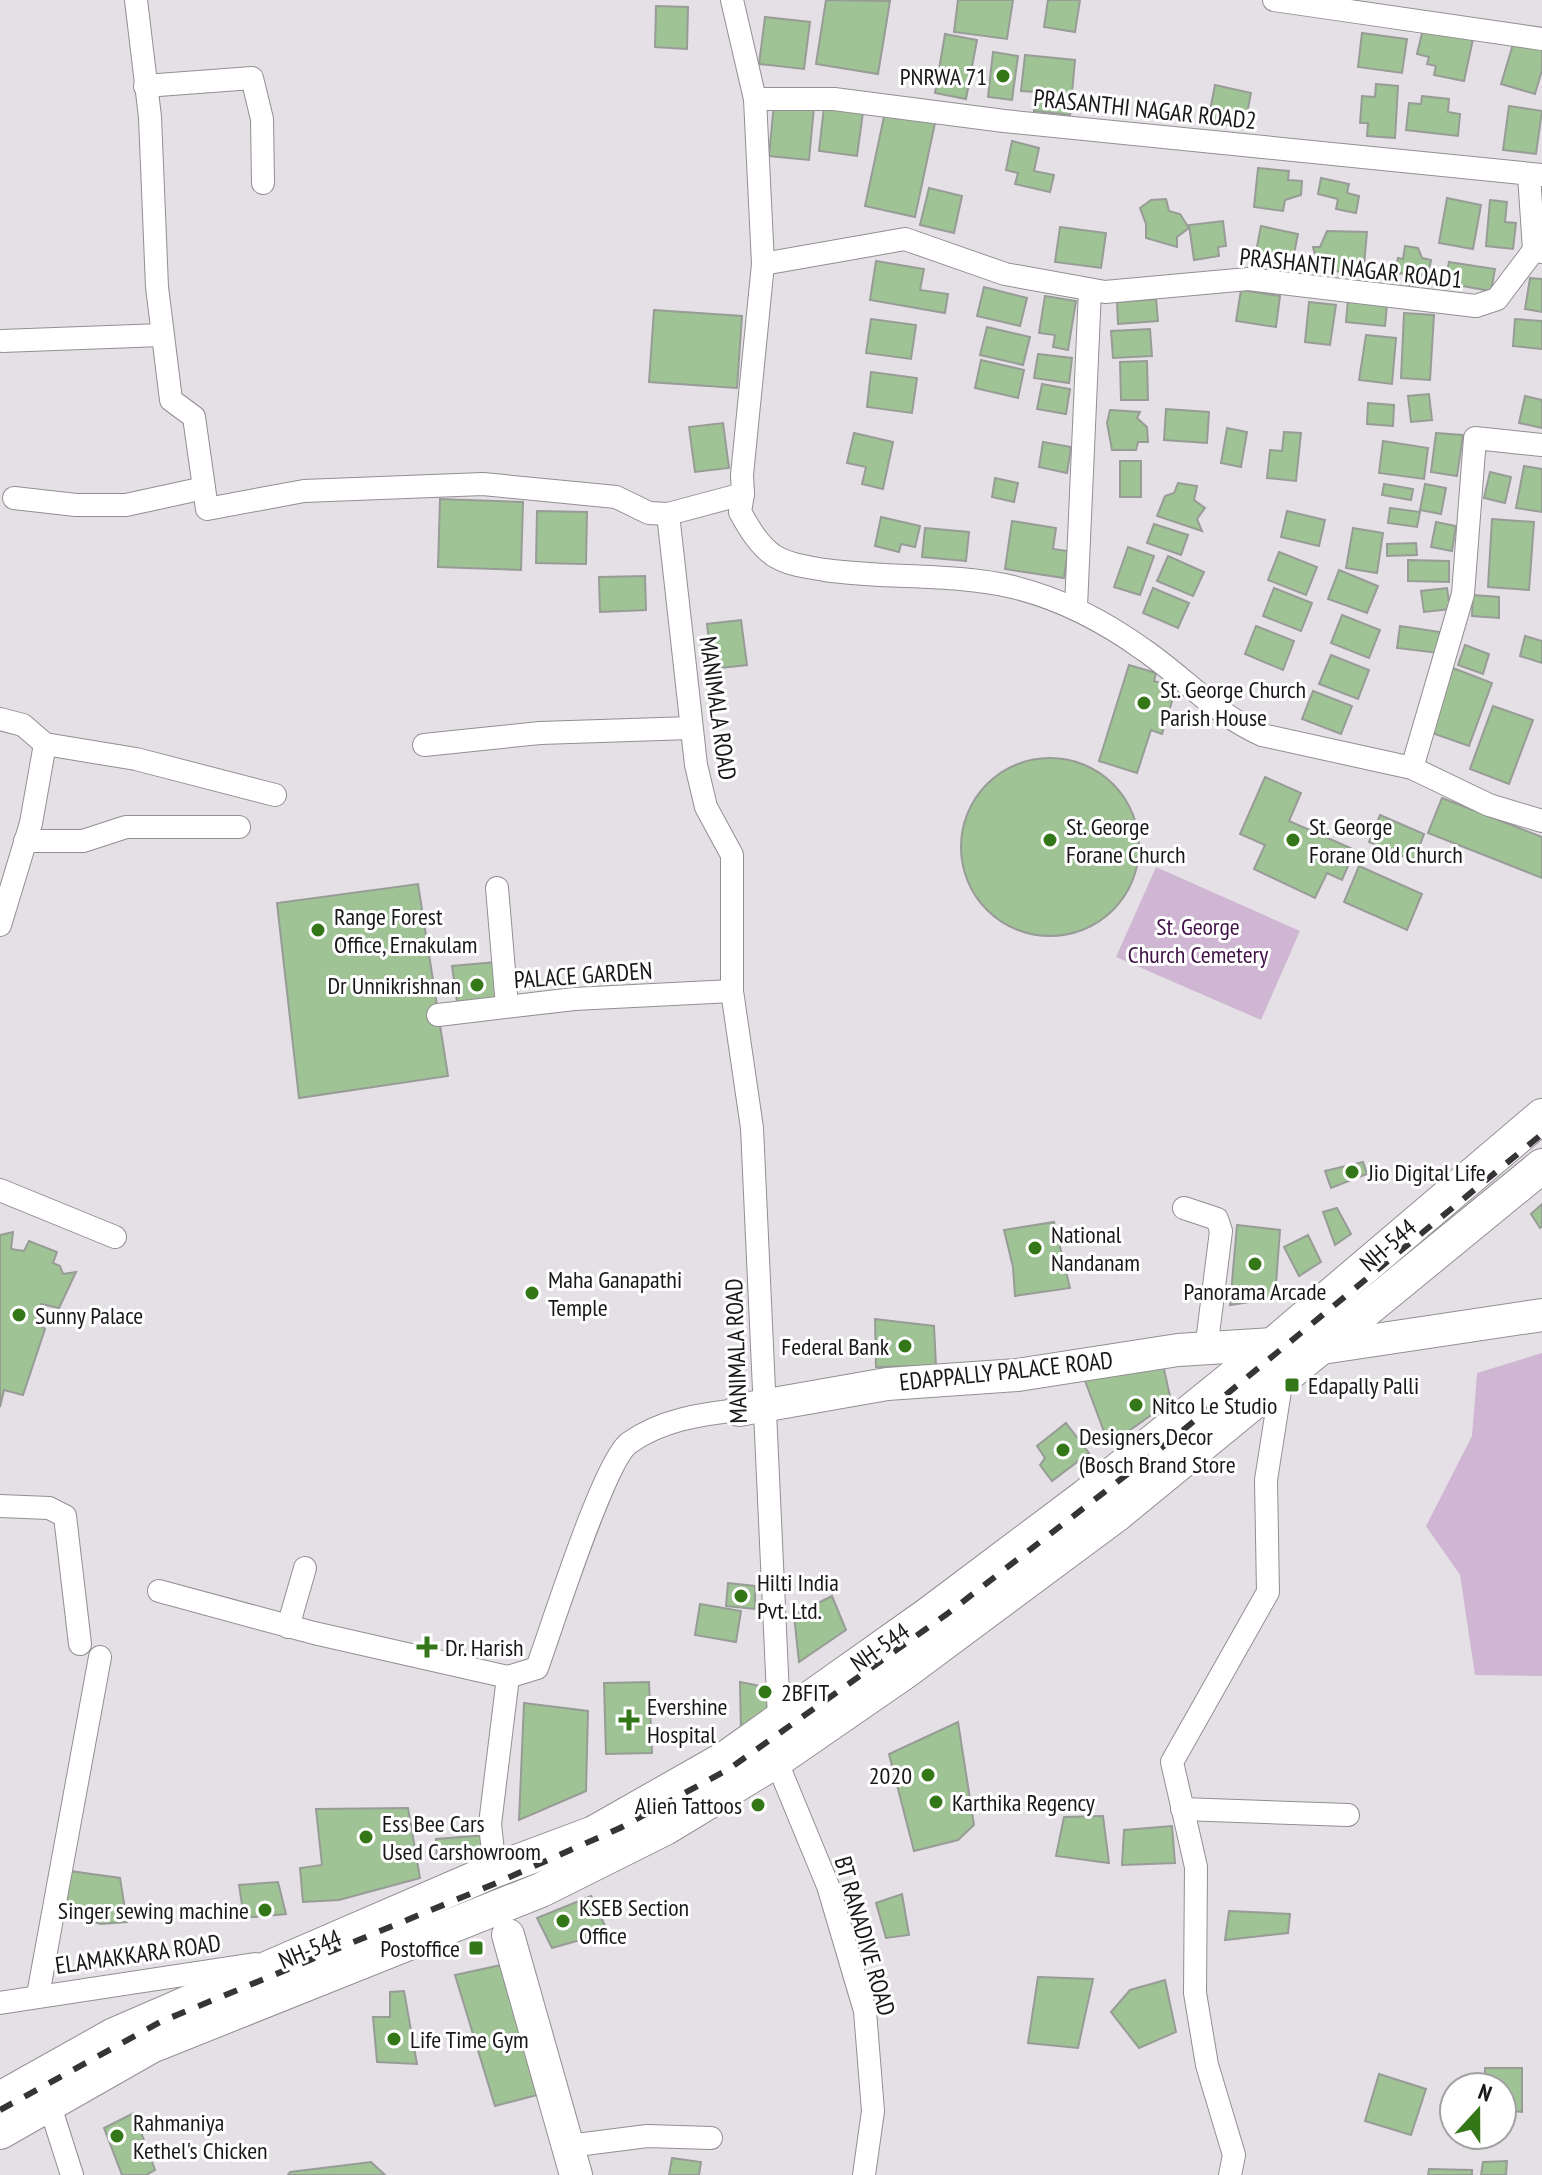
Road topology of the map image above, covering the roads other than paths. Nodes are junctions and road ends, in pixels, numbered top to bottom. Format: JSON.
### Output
{"nodes":[{"id":1,"x":136,"y":0,"type":"edge"},
{"id":2,"x":732,"y":0,"type":"edge"},
{"id":3,"x":1274,"y":0,"type":"edge"},
{"id":4,"x":1306,"y":3,"type":"edge"},
{"id":5,"x":1542,"y":39,"type":"edge"},
{"id":6,"x":145,"y":86,"type":"junction"},
{"id":7,"x":755,"y":99,"type":"junction"},
{"id":8,"x":1535,"y":175,"type":"edge"},
{"id":9,"x":263,"y":183,"type":"dead end"},
{"id":10,"x":1538,"y":251,"type":"edge"},
{"id":11,"x":763,"y":264,"type":"junction"},
{"id":12,"x":1090,"y":290,"type":"junction"},
{"id":13,"x":162,"y":335,"type":"junction"},
{"id":14,"x":2,"y":341,"type":"dead end"},
{"id":15,"x":1542,"y":445,"type":"edge"},
{"id":16,"x":204,"y":488,"type":"junction"},
{"id":17,"x":743,"y":494,"type":"junction"},
{"id":18,"x":14,"y":498,"type":"dead end"},
{"id":19,"x":668,"y":514,"type":"junction"},
{"id":20,"x":1076,"y":607,"type":"junction"},
{"id":21,"x":0,"y":719,"type":"edge"},
{"id":22,"x":691,"y":728,"type":"junction"},
{"id":23,"x":45,"y":744,"type":"junction"},
{"id":24,"x":424,"y":745,"type":"dead end"},
{"id":25,"x":1412,"y":768,"type":"junction"},
{"id":26,"x":275,"y":795,"type":"dead end"},
{"id":27,"x":1542,"y":821,"type":"edge"},
{"id":28,"x":239,"y":827,"type":"dead end"},
{"id":29,"x":25,"y":841,"type":"junction"},
{"id":30,"x":497,"y":888,"type":"dead end"},
{"id":31,"x":0,"y":925,"type":"edge"},
{"id":32,"x":732,"y":991,"type":"junction"},
{"id":33,"x":507,"y":1006,"type":"junction"},
{"id":34,"x":438,"y":1015,"type":"dead end"},
{"id":35,"x":1542,"y":1116,"type":"edge"},
{"id":36,"x":1542,"y":1166,"type":"edge"},
{"id":37,"x":0,"y":1190,"type":"edge"},
{"id":38,"x":1184,"y":1208,"type":"dead end"},
{"id":39,"x":115,"y":1237,"type":"dead end"},
{"id":40,"x":1312,"y":1312,"type":"junction"},
{"id":41,"x":1542,"y":1315,"type":"edge"},
{"id":42,"x":1330,"y":1341,"type":"junction"},
{"id":43,"x":1274,"y":1344,"type":"junction"},
{"id":44,"x":1206,"y":1350,"type":"junction"},
{"id":45,"x":1282,"y":1378,"type":"junction"},
{"id":46,"x":751,"y":1408,"type":"junction"},
{"id":47,"x":0,"y":1506,"type":"edge"},
{"id":48,"x":305,"y":1568,"type":"dead end"},
{"id":49,"x":159,"y":1591,"type":"dead end"},
{"id":50,"x":288,"y":1627,"type":"junction"},
{"id":51,"x":80,"y":1644,"type":"dead end"},
{"id":52,"x":100,"y":1657,"type":"dead end"},
{"id":53,"x":508,"y":1677,"type":"junction"},
{"id":54,"x":779,"y":1717,"type":"junction"},
{"id":55,"x":776,"y":1760,"type":"junction"},
{"id":56,"x":1182,"y":1809,"type":"junction"},
{"id":57,"x":1348,"y":1815,"type":"dead end"},
{"id":58,"x":495,"y":1870,"type":"junction"},
{"id":59,"x":505,"y":1920,"type":"junction"},
{"id":60,"x":292,"y":1973,"type":"junction"},
{"id":61,"x":38,"y":1995,"type":"junction"},
{"id":62,"x":0,"y":2003,"type":"edge"},
{"id":63,"x":0,"y":2099,"type":"edge"},
{"id":64,"x":50,"y":2106,"type":"junction"},
{"id":65,"x":0,"y":2132,"type":"edge"},
{"id":66,"x":711,"y":2138,"type":"dead end"},
{"id":67,"x":572,"y":2161,"type":"edge"},
{"id":68,"x":72,"y":2175,"type":"edge"},
{"id":69,"x":864,"y":2175,"type":"edge"},
{"id":70,"x":1230,"y":2175,"type":"edge"}],
"edges":[{"from":1,"to":6,"type":"street"},
{"from":2,"to":7,"type":"street"},
{"from":3,"to":4,"type":"street"},
{"from":4,"to":5,"type":"street"},
{"from":6,"to":9,"type":"street"},
{"from":6,"to":13,"type":"street"},
{"from":7,"to":8,"type":"street","name":"PRASANTHI NAGAR ROAD2"},
{"from":7,"to":11,"type":"street"},
{"from":8,"to":10,"type":"street"},
{"from":10,"to":12,"type":"street","name":"PRASHANTI NAGAR ROAD1"},
{"from":11,"to":12,"type":"street","name":"PRASHANTI NAGAR ROAD1"},
{"from":11,"to":17,"type":"street"},
{"from":12,"to":20,"type":"street"},
{"from":13,"to":14,"type":"street"},
{"from":13,"to":16,"type":"street"},
{"from":15,"to":25,"type":"street"},
{"from":16,"to":18,"type":"street"},
{"from":16,"to":19,"type":"street"},
{"from":17,"to":19,"type":"street"},
{"from":17,"to":20,"type":"street"},
{"from":19,"to":22,"type":"street","name":"MANIMALA ROAD"},
{"from":20,"to":25,"type":"street"},
{"from":21,"to":23,"type":"street"},
{"from":22,"to":24,"type":"street"},
{"from":22,"to":32,"type":"street","name":"MANIMALA ROAD"},
{"from":23,"to":26,"type":"street"},
{"from":23,"to":29,"type":"street"},
{"from":25,"to":27,"type":"street"},
{"from":28,"to":29,"type":"street"},
{"from":29,"to":31,"type":"street"},
{"from":30,"to":33,"type":"street"},
{"from":32,"to":33,"type":"street","name":"PALACE GARDEN"},
{"from":32,"to":46,"type":"street","name":"MANIMALA ROAD"},
{"from":33,"to":34,"type":"street","name":"PALACE GARDEN"},
{"from":35,"to":40,"type":"main road","name":"NH-544"},
{"from":36,"to":42,"type":"main road","name":"NH-544"},
{"from":37,"to":39,"type":"street"},
{"from":38,"to":44,"type":"street"},
{"from":40,"to":42,"type":"main road"},
{"from":40,"to":43,"type":"main road","name":"NH-544"},
{"from":41,"to":42,"type":"street"},
{"from":42,"to":45,"type":"main road","name":"NH-544"},
{"from":43,"to":44,"type":"street","name":"EDAPPALLY PALACE ROAD"},
{"from":43,"to":54,"type":"main road","name":"NH-544"},
{"from":44,"to":46,"type":"street","name":"EDAPPALLY PALACE ROAD"},
{"from":45,"to":55,"type":"main road","name":"NH-544"},
{"from":45,"to":56,"type":"street"},
{"from":46,"to":53,"type":"street"},
{"from":46,"to":54,"type":"street","name":"MANIMALA ROAD"},
{"from":47,"to":51,"type":"street"},
{"from":48,"to":50,"type":"street"},
{"from":49,"to":50,"type":"street"},
{"from":50,"to":53,"type":"street"},
{"from":52,"to":61,"type":"street"},
{"from":53,"to":58,"type":"street"},
{"from":54,"to":55,"type":"street","name":"BT RANADIVE ROAD"},
{"from":54,"to":58,"type":"main road","name":"NH-544"},
{"from":55,"to":59,"type":"main road","name":"NH-544"},
{"from":55,"to":69,"type":"street","name":"BT RANADIVE ROAD"},
{"from":56,"to":57,"type":"street"},
{"from":56,"to":70,"type":"street"},
{"from":58,"to":60,"type":"main road","name":"NH-544"},
{"from":59,"to":60,"type":"main road","name":"NH-544"},
{"from":59,"to":67,"type":"street"},
{"from":60,"to":61,"type":"street","name":"ELAMAKKARA ROAD"},
{"from":60,"to":63,"type":"main road","name":"NH-544"},
{"from":60,"to":64,"type":"main road","name":"NH-544"},
{"from":61,"to":62,"type":"street","name":"ELAMAKKARA ROAD"},
{"from":64,"to":65,"type":"main road","name":"NH-544"},
{"from":64,"to":68,"type":"street"},
{"from":66,"to":67,"type":"street"}]}
